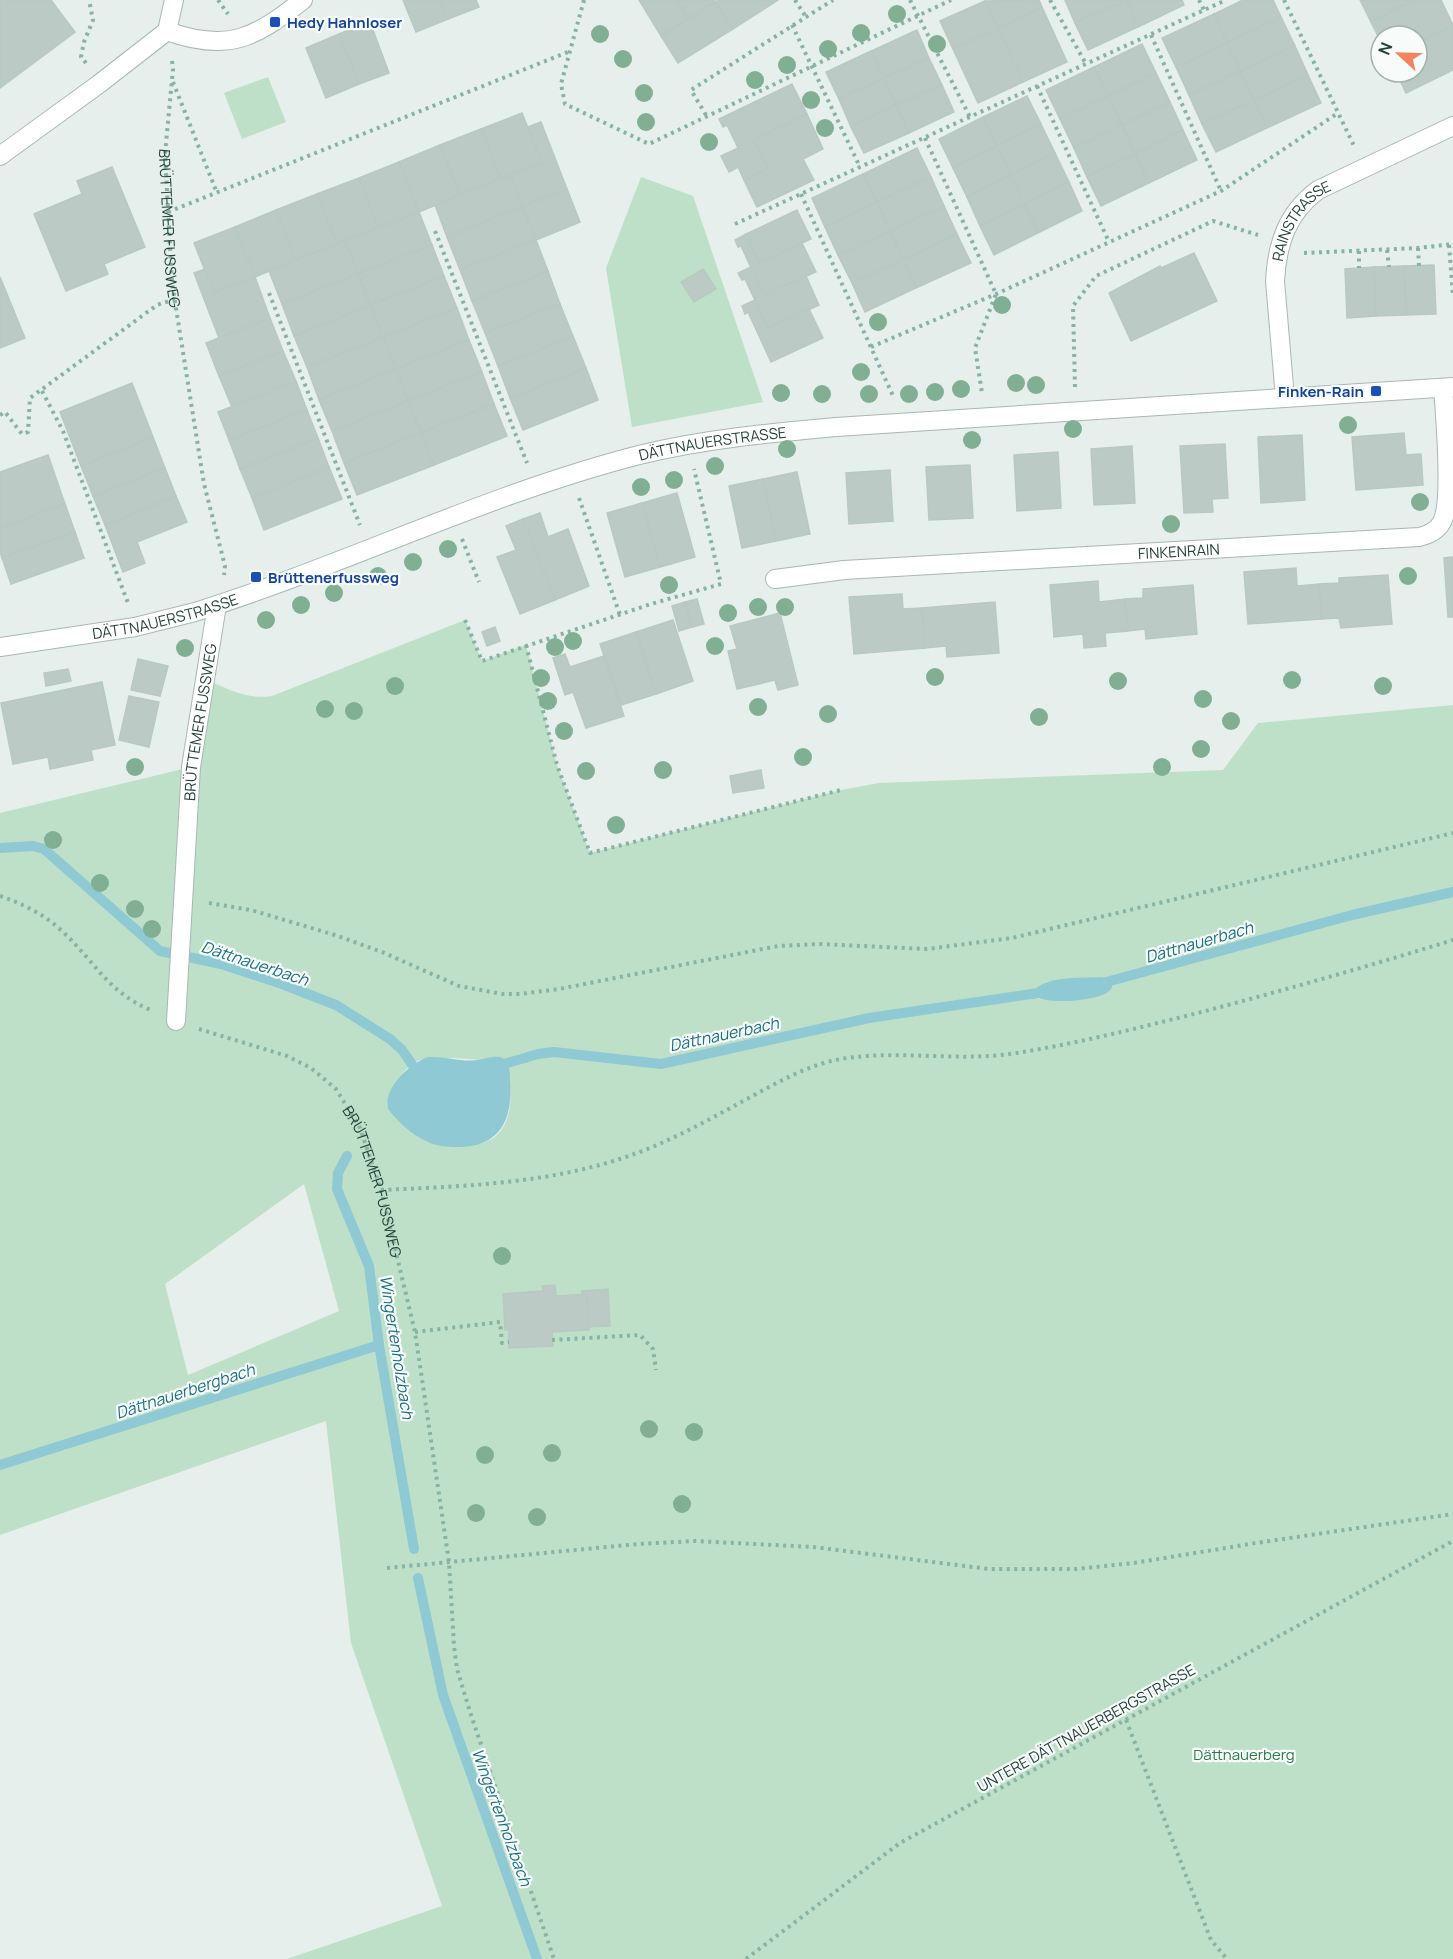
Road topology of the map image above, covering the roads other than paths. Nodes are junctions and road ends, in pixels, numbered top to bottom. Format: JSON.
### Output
{"nodes":[{"id":1,"x":174,"y":0,"type":"edge"},
{"id":2,"x":303,"y":0,"type":"edge"},
{"id":3,"x":167,"y":31,"type":"junction"},
{"id":4,"x":1453,"y":126,"type":"edge"},
{"id":5,"x":0,"y":156,"type":"edge"},
{"id":6,"x":1448,"y":388,"type":"edge"},
{"id":7,"x":1285,"y":398,"type":"junction"},
{"id":8,"x":775,"y":579,"type":"dead end"},
{"id":9,"x":217,"y":605,"type":"junction"},
{"id":10,"x":0,"y":647,"type":"edge"},
{"id":11,"x":176,"y":1021,"type":"road end"}],
"edges":[{"from":1,"to":3,"type":"street"},
{"from":2,"to":3,"type":"street"},
{"from":3,"to":5,"type":"street"},
{"from":4,"to":7,"type":"street","name":"RAINSTRASSE"},
{"from":6,"to":7,"type":"street","name":"DÄTTNAUERSTRASSE"},
{"from":6,"to":8,"type":"street","name":"FINKENRAIN"},
{"from":7,"to":9,"type":"street","name":"DÄTTNAUERSTRASSE"},
{"from":9,"to":10,"type":"street","name":"DÄTTNAUERSTRASSE"},
{"from":9,"to":11,"type":"street","name":"BRÜTTEMER FUSSWEG"}]}
